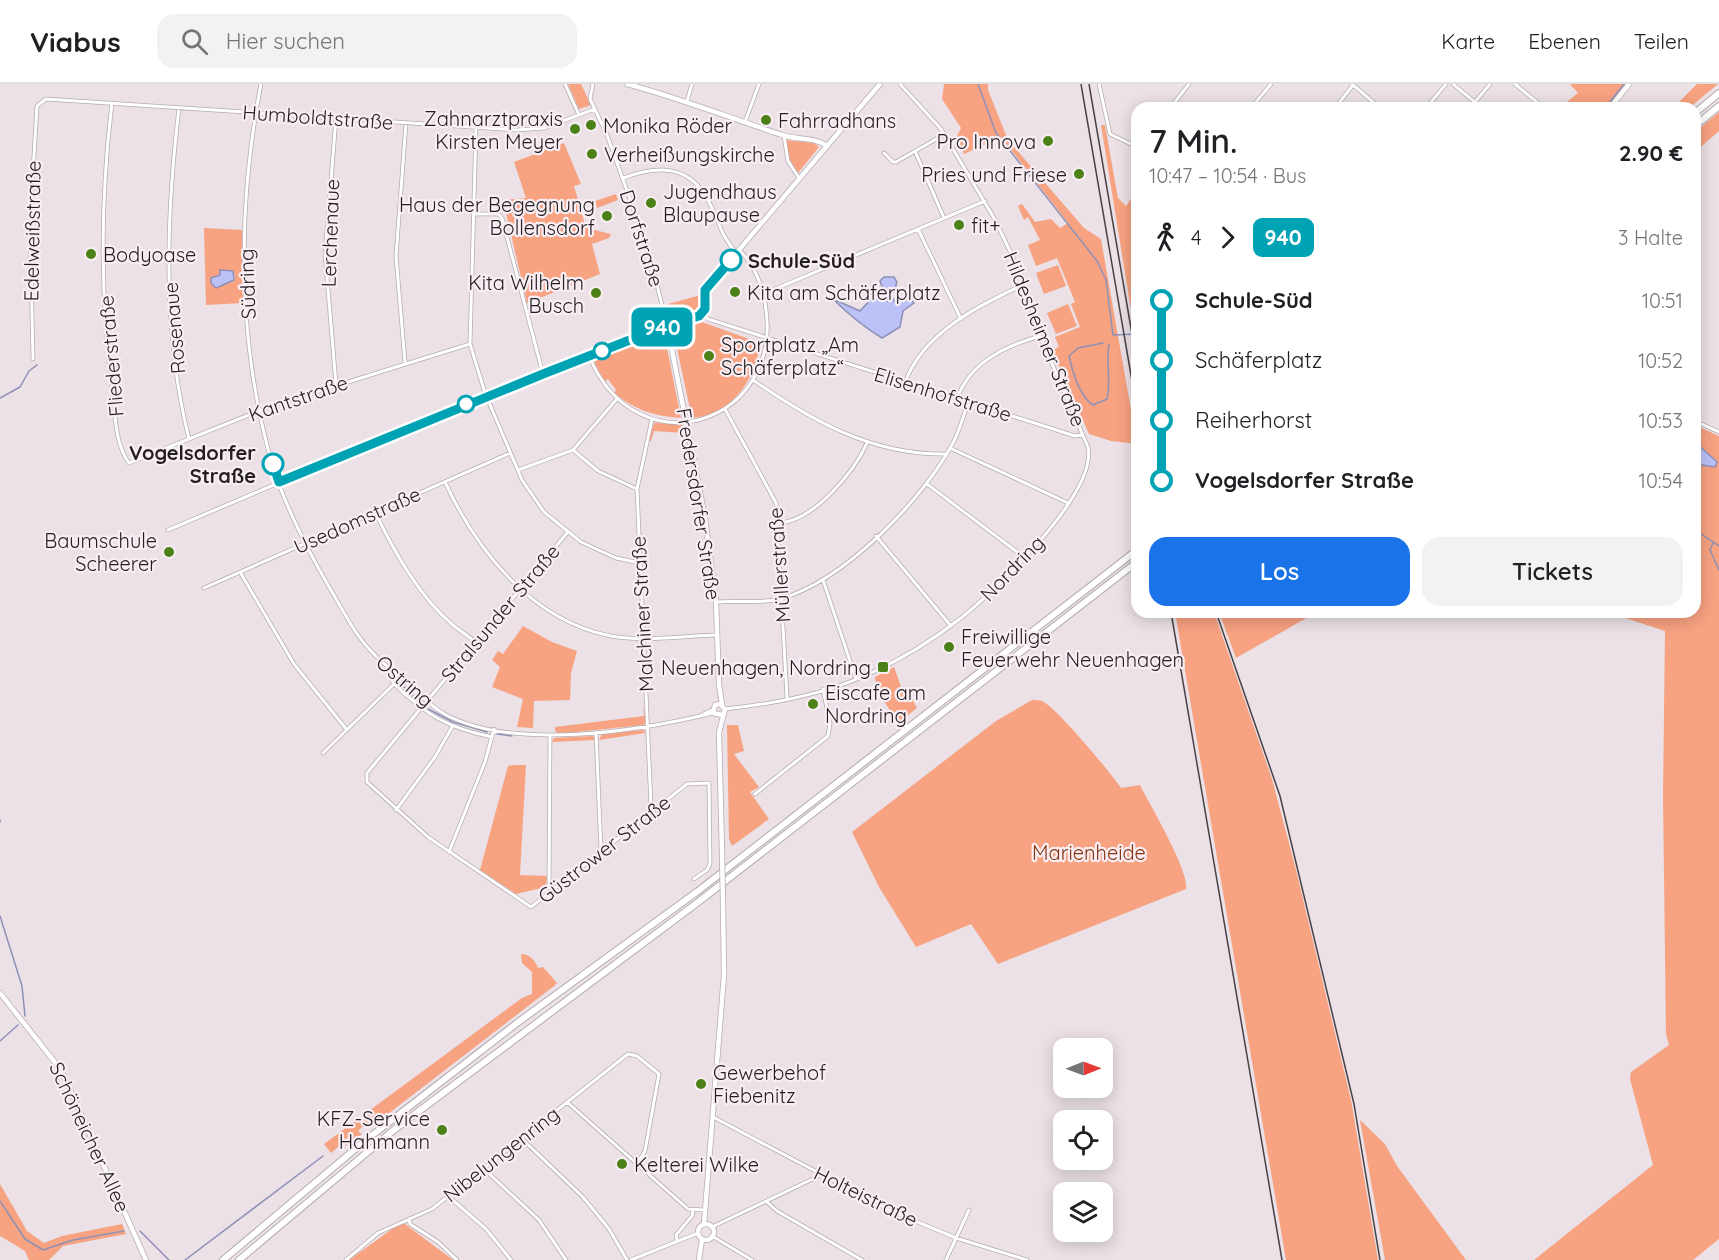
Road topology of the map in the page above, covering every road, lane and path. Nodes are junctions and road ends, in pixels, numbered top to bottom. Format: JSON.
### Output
{"nodes":[{"id":1,"x":261,"y":84,"type":"edge"},
{"id":2,"x":565,"y":84,"type":"edge"},
{"id":3,"x":593,"y":84,"type":"edge"},
{"id":4,"x":627,"y":84,"type":"edge"},
{"id":5,"x":692,"y":84,"type":"edge"},
{"id":6,"x":759,"y":84,"type":"edge"},
{"id":7,"x":880,"y":84,"type":"edge"},
{"id":8,"x":900,"y":84,"type":"edge"},
{"id":9,"x":1099,"y":84,"type":"edge"},
{"id":10,"x":1189,"y":84,"type":"edge"},
{"id":11,"x":1270,"y":84,"type":"edge"},
{"id":12,"x":1353,"y":84,"type":"edge"},
{"id":13,"x":1446,"y":84,"type":"edge"},
{"id":14,"x":1453,"y":84,"type":"edge"},
{"id":15,"x":1490,"y":84,"type":"edge"},
{"id":16,"x":1515,"y":84,"type":"edge"},
{"id":17,"x":1629,"y":84,"type":"edge"},
{"id":18,"x":1719,"y":93,"type":"edge"},
{"id":19,"x":687,"y":101,"type":"junction"},
{"id":20,"x":1175,"y":102,"type":"edge"},
{"id":21,"x":1256,"y":102,"type":"edge"},
{"id":22,"x":1340,"y":102,"type":"edge"},
{"id":23,"x":1373,"y":102,"type":"edge"},
{"id":24,"x":1431,"y":102,"type":"edge"},
{"id":25,"x":1475,"y":102,"type":"joint"},
{"id":26,"x":1537,"y":102,"type":"edge"},
{"id":27,"x":1615,"y":102,"type":"edge"},
{"id":28,"x":38,"y":103,"type":"joint"},
{"id":29,"x":112,"y":103,"type":"junction"},
{"id":30,"x":1719,"y":106,"type":"edge"},
{"id":31,"x":179,"y":108,"type":"junction"},
{"id":32,"x":1701,"y":108,"type":"edge"},
{"id":33,"x":595,"y":109,"type":"junction"},
{"id":34,"x":256,"y":112,"type":"junction"},
{"id":35,"x":579,"y":115,"type":"junction"},
{"id":36,"x":336,"y":118,"type":"junction"},
{"id":37,"x":1701,"y":121,"type":"edge"},
{"id":38,"x":745,"y":122,"type":"junction"},
{"id":39,"x":406,"y":123,"type":"junction"},
{"id":40,"x":476,"y":127,"type":"junction"},
{"id":41,"x":945,"y":134,"type":"junction"},
{"id":42,"x":784,"y":136,"type":"junction"},
{"id":43,"x":1131,"y":144,"type":"edge"},
{"id":44,"x":827,"y":146,"type":"junction"},
{"id":45,"x":915,"y":151,"type":"junction"},
{"id":46,"x":884,"y":153,"type":"dead end"},
{"id":47,"x":622,"y":178,"type":"junction"},
{"id":48,"x":800,"y":179,"type":"junction"},
{"id":49,"x":985,"y":201,"type":"junction"},
{"id":50,"x":474,"y":214,"type":"junction"},
{"id":51,"x":944,"y":218,"type":"junction"},
{"id":52,"x":918,"y":229,"type":"junction"},
{"id":53,"x":738,"y":251,"type":"junction"},
{"id":54,"x":1025,"y":284,"type":"junction"},
{"id":55,"x":763,"y":294,"type":"junction"},
{"id":56,"x":703,"y":314,"type":"junction"},
{"id":57,"x":961,"y":319,"type":"junction"},
{"id":58,"x":667,"y":325,"type":"junction"},
{"id":59,"x":1040,"y":336,"type":"junction"},
{"id":60,"x":765,"y":338,"type":"junction"},
{"id":61,"x":470,"y":344,"type":"junction"},
{"id":62,"x":589,"y":356,"type":"junction"},
{"id":63,"x":33,"y":359,"type":"dead end"},
{"id":64,"x":405,"y":362,"type":"junction"},
{"id":65,"x":543,"y":374,"type":"junction"},
{"id":66,"x":753,"y":380,"type":"junction"},
{"id":67,"x":906,"y":383,"type":"junction"},
{"id":68,"x":336,"y":384,"type":"junction"},
{"id":69,"x":486,"y":396,"type":"junction"},
{"id":70,"x":957,"y":399,"type":"junction"},
{"id":71,"x":616,"y":400,"type":"junction"},
{"id":72,"x":968,"y":402,"type":"junction"},
{"id":73,"x":725,"y":409,"type":"junction"},
{"id":74,"x":260,"y":410,"type":"junction"},
{"id":75,"x":652,"y":419,"type":"junction"},
{"id":76,"x":687,"y":421,"type":"junction"},
{"id":77,"x":1701,"y":424,"type":"edge"},
{"id":78,"x":1719,"y":432,"type":"edge"},
{"id":79,"x":1083,"y":434,"type":"junction"},
{"id":80,"x":189,"y":439,"type":"junction"},
{"id":81,"x":867,"y":442,"type":"junction"},
{"id":82,"x":1088,"y":447,"type":"joint"},
{"id":83,"x":950,"y":448,"type":"junction"},
{"id":84,"x":573,"y":450,"type":"junction"},
{"id":85,"x":510,"y":453,"type":"junction"},
{"id":86,"x":945,"y":454,"type":"junction"},
{"id":87,"x":129,"y":463,"type":"joint"},
{"id":88,"x":517,"y":470,"type":"junction"},
{"id":89,"x":279,"y":482,"type":"junction"},
{"id":90,"x":445,"y":482,"type":"junction"},
{"id":91,"x":927,"y":484,"type":"junction"},
{"id":92,"x":637,"y":489,"type":"junction"},
{"id":93,"x":1068,"y":504,"type":"junction"},
{"id":94,"x":375,"y":512,"type":"junction"},
{"id":95,"x":778,"y":522,"type":"junction"},
{"id":96,"x":168,"y":530,"type":"dead end"},
{"id":97,"x":567,"y":533,"type":"junction"},
{"id":98,"x":876,"y":536,"type":"junction"},
{"id":99,"x":306,"y":543,"type":"junction"},
{"id":100,"x":1131,"y":555,"type":"edge"},
{"id":101,"x":1025,"y":558,"type":"junction"},
{"id":102,"x":640,"y":563,"type":"junction"},
{"id":103,"x":1131,"y":567,"type":"edge"},
{"id":104,"x":240,"y":572,"type":"junction"},
{"id":105,"x":823,"y":580,"type":"junction"},
{"id":106,"x":204,"y":588,"type":"dead end"},
{"id":107,"x":521,"y":588,"type":"junction"},
{"id":108,"x":782,"y":598,"type":"junction"},
{"id":109,"x":716,"y":602,"type":"junction"},
{"id":110,"x":951,"y":626,"type":"junction"},
{"id":111,"x":717,"y":635,"type":"junction"},
{"id":112,"x":643,"y":638,"type":"junction"},
{"id":113,"x":476,"y":642,"type":"junction"},
{"id":114,"x":394,"y":672,"type":"junction"},
{"id":115,"x":856,"y":680,"type":"junction"},
{"id":116,"x":394,"y":684,"type":"junction"},
{"id":117,"x":823,"y":689,"type":"junction"},
{"id":118,"x":787,"y":698,"type":"junction"},
{"id":119,"x":427,"y":702,"type":"junction"},
{"id":120,"x":721,"y":706,"type":"junction"},
{"id":121,"x":422,"y":711,"type":"junction"},
{"id":122,"x":716,"y":714,"type":"junction"},
{"id":123,"x":647,"y":726,"type":"junction"},
{"id":124,"x":452,"y":727,"type":"junction"},
{"id":125,"x":494,"y":729,"type":"junction"},
{"id":126,"x":347,"y":730,"type":"junction"},
{"id":127,"x":596,"y":733,"type":"junction"},
{"id":128,"x":550,"y":736,"type":"junction"},
{"id":129,"x":492,"y":737,"type":"junction"},
{"id":130,"x":323,"y":753,"type":"dead end"},
{"id":131,"x":366,"y":777,"type":"joint"},
{"id":132,"x":755,"y":794,"type":"dead end"},
{"id":133,"x":396,"y":810,"type":"junction"},
{"id":134,"x":654,"y":810,"type":"junction"},
{"id":135,"x":602,"y":851,"type":"junction"},
{"id":136,"x":449,"y":852,"type":"junction"},
{"id":137,"x":694,"y":879,"type":"dead end"},
{"id":138,"x":551,"y":891,"type":"junction"},
{"id":139,"x":0,"y":993,"type":"edge"},
{"id":140,"x":567,"y":1102,"type":"junction"},
{"id":141,"x":711,"y":1117,"type":"junction"},
{"id":142,"x":521,"y":1138,"type":"junction"},
{"id":143,"x":637,"y":1164,"type":"junction"},
{"id":144,"x":483,"y":1168,"type":"junction"},
{"id":145,"x":821,"y":1175,"type":"junction"},
{"id":146,"x":448,"y":1196,"type":"junction"},
{"id":147,"x":767,"y":1201,"type":"junction"},
{"id":148,"x":693,"y":1210,"type":"junction"},
{"id":149,"x":704,"y":1210,"type":"junction"},
{"id":150,"x":969,"y":1210,"type":"dead end"},
{"id":151,"x":409,"y":1219,"type":"junction"},
{"id":152,"x":704,"y":1224,"type":"junction"},
{"id":153,"x":712,"y":1227,"type":"junction"},
{"id":154,"x":698,"y":1233,"type":"junction"},
{"id":155,"x":712,"y":1236,"type":"junction"},
{"id":156,"x":956,"y":1238,"type":"junction"},
{"id":157,"x":704,"y":1239,"type":"junction"},
{"id":158,"x":677,"y":1240,"type":"junction"},
{"id":159,"x":699,"y":1259,"type":"edge"},
{"id":160,"x":146,"y":1260,"type":"edge"},
{"id":161,"x":223,"y":1260,"type":"edge"},
{"id":162,"x":239,"y":1260,"type":"edge"},
{"id":163,"x":346,"y":1260,"type":"edge"},
{"id":164,"x":457,"y":1260,"type":"edge"},
{"id":165,"x":511,"y":1260,"type":"edge"},
{"id":166,"x":566,"y":1260,"type":"edge"},
{"id":167,"x":629,"y":1260,"type":"edge"},
{"id":168,"x":752,"y":1260,"type":"edge"},
{"id":169,"x":862,"y":1260,"type":"edge"},
{"id":170,"x":946,"y":1260,"type":"edge"},
{"id":171,"x":1027,"y":1260,"type":"edge"}],
"edges":[{"from":1,"to":34,"type":"street","name":"Südring"},
{"from":2,"to":35,"type":"street"},
{"from":3,"to":33,"type":"street","name":"Dorfstraße"},
{"from":4,"to":19,"type":"street"},
{"from":5,"to":19,"type":"street"},
{"from":6,"to":38,"type":"street"},
{"from":7,"to":44,"type":"street"},
{"from":8,"to":41,"type":"street","name":"Hildesheimer Straße"},
{"from":9,"to":43,"type":"street"},
{"from":10,"to":20,"type":"street"},
{"from":11,"to":21,"type":"street"},
{"from":12,"to":22,"type":"street"},
{"from":12,"to":23,"type":"street"},
{"from":13,"to":24,"type":"street"},
{"from":14,"to":25,"type":"street"},
{"from":15,"to":25,"type":"street"},
{"from":16,"to":26,"type":"street"},
{"from":17,"to":27,"type":"street"},
{"from":18,"to":32,"type":"highway"},
{"from":19,"to":38,"type":"street"},
{"from":28,"to":29,"type":"street","name":"Humboldtstraße"},
{"from":28,"to":63,"type":"street","name":"Edelweißstraße"},
{"from":29,"to":31,"type":"street","name":"Humboldtstraße"},
{"from":29,"to":87,"type":"street","name":"Fliederstraße"},
{"from":30,"to":37,"type":"highway"},
{"from":31,"to":34,"type":"street","name":"Humboldtstraße"},
{"from":31,"to":80,"type":"street","name":"Rosenaue"},
{"from":33,"to":35,"type":"street","name":"Humboldtstraße"},
{"from":33,"to":47,"type":"street","name":"Dorfstraße"},
{"from":34,"to":36,"type":"street","name":"Humboldtstraße"},
{"from":34,"to":74,"type":"street","name":"Südring"},
{"from":35,"to":40,"type":"street","name":"Humboldtstraße"},
{"from":36,"to":39,"type":"street","name":"Humboldtstraße"},
{"from":36,"to":68,"type":"street","name":"Lerchenaue"},
{"from":38,"to":42,"type":"street"},
{"from":39,"to":40,"type":"street","name":"Humboldtstraße"},
{"from":39,"to":64,"type":"street"},
{"from":40,"to":50,"type":"street"},
{"from":41,"to":45,"type":"street"},
{"from":41,"to":49,"type":"street","name":"Hildesheimer Straße"},
{"from":42,"to":44,"type":"street"},
{"from":42,"to":48,"type":"street"},
{"from":44,"to":48,"type":"street"},
{"from":45,"to":46,"type":"street"},
{"from":45,"to":51,"type":"street"},
{"from":47,"to":53,"type":"street"},
{"from":47,"to":58,"type":"street","name":"Dorfstraße"},
{"from":48,"to":53,"type":"street"},
{"from":49,"to":51,"type":"street"},
{"from":49,"to":54,"type":"street","name":"Hildesheimer Straße"},
{"from":50,"to":61,"type":"street"},
{"from":50,"to":65,"type":"street"},
{"from":51,"to":52,"type":"street"},
{"from":52,"to":55,"type":"street"},
{"from":52,"to":57,"type":"street"},
{"from":53,"to":55,"type":"street"},
{"from":53,"to":56,"type":"street"},
{"from":54,"to":57,"type":"street"},
{"from":54,"to":59,"type":"street","name":"Hildesheimer Straße"},
{"from":55,"to":60,"type":"street"},
{"from":56,"to":58,"type":"street"},
{"from":56,"to":60,"type":"street","name":"Elisenhofstraße"},
{"from":57,"to":67,"type":"street"},
{"from":58,"to":62,"type":"street"},
{"from":58,"to":76,"type":"street","name":"Fredersdorfer Straße"},
{"from":59,"to":70,"type":"street"},
{"from":59,"to":79,"type":"street","name":"Hildesheimer Straße"},
{"from":60,"to":66,"type":"street"},
{"from":60,"to":67,"type":"street","name":"Elisenhofstraße"},
{"from":61,"to":64,"type":"street","name":"Kantstraße"},
{"from":61,"to":69,"type":"street"},
{"from":62,"to":65,"type":"street"},
{"from":62,"to":71,"type":"street"},
{"from":64,"to":68,"type":"street","name":"Kantstraße"},
{"from":65,"to":69,"type":"street"},
{"from":66,"to":73,"type":"street"},
{"from":66,"to":81,"type":"street"},
{"from":67,"to":70,"type":"street","name":"Elisenhofstraße"},
{"from":68,"to":74,"type":"street","name":"Kantstraße"},
{"from":69,"to":85,"type":"street"},
{"from":69,"to":89,"type":"street"},
{"from":70,"to":72,"type":"street","name":"Elisenhofstraße"},
{"from":71,"to":75,"type":"street"},
{"from":71,"to":84,"type":"street"},
{"from":72,"to":79,"type":"street","name":"Elisenhofstraße"},
{"from":72,"to":83,"type":"street"},
{"from":73,"to":76,"type":"street"},
{"from":73,"to":95,"type":"street","name":"Müllerstraße"},
{"from":74,"to":80,"type":"street","name":"Kantstraße"},
{"from":74,"to":89,"type":"street","name":"Südring"},
{"from":75,"to":76,"type":"street"},
{"from":75,"to":92,"type":"street","name":"Malchiner Straße"},
{"from":76,"to":109,"type":"street","name":"Fredersdorfer Straße"},
{"from":77,"to":78,"type":"street"},
{"from":79,"to":82,"type":"street","name":"Hildesheimer Straße"},
{"from":80,"to":87,"type":"street","name":"Kantstraße"},
{"from":81,"to":86,"type":"street"},
{"from":81,"to":95,"type":"street"},
{"from":82,"to":93,"type":"street","name":"Nordring"},
{"from":83,"to":86,"type":"street"},
{"from":83,"to":93,"type":"street"},
{"from":84,"to":88,"type":"street"},
{"from":84,"to":92,"type":"street"},
{"from":85,"to":88,"type":"street"},
{"from":85,"to":90,"type":"street","name":"Usedomstraße"},
{"from":86,"to":91,"type":"street"},
{"from":88,"to":97,"type":"street"},
{"from":89,"to":96,"type":"street"},
{"from":89,"to":99,"type":"street","name":"Ostring"},
{"from":90,"to":94,"type":"street","name":"Usedomstraße"},
{"from":90,"to":107,"type":"street"},
{"from":91,"to":98,"type":"street"},
{"from":91,"to":101,"type":"street"},
{"from":92,"to":102,"type":"street","name":"Malchiner Straße"},
{"from":93,"to":101,"type":"street","name":"Nordring"},
{"from":94,"to":99,"type":"street","name":"Usedomstraße"},
{"from":94,"to":113,"type":"street"},
{"from":95,"to":108,"type":"street","name":"Müllerstraße"},
{"from":97,"to":102,"type":"street"},
{"from":97,"to":107,"type":"street","name":"Stralsunder Straße"},
{"from":98,"to":105,"type":"street"},
{"from":98,"to":110,"type":"street"},
{"from":99,"to":104,"type":"street","name":"Usedomstraße"},
{"from":99,"to":114,"type":"street","name":"Ostring"},
{"from":100,"to":161,"type":"highway"},
{"from":101,"to":110,"type":"street","name":"Nordring"},
{"from":102,"to":112,"type":"street","name":"Malchiner Straße"},
{"from":103,"to":162,"type":"highway"},
{"from":104,"to":106,"type":"street","name":"Usedomstraße"},
{"from":104,"to":126,"type":"street"},
{"from":105,"to":108,"type":"street"},
{"from":105,"to":115,"type":"street"},
{"from":107,"to":112,"type":"street"},
{"from":107,"to":113,"type":"street","name":"Stralsunder Straße"},
{"from":108,"to":109,"type":"street"},
{"from":108,"to":118,"type":"street","name":"Müllerstraße"},
{"from":109,"to":111,"type":"street","name":"Fredersdorfer Straße"},
{"from":110,"to":115,"type":"street","name":"Nordring"},
{"from":111,"to":112,"type":"street"},
{"from":111,"to":120,"type":"street","name":"Fredersdorfer Straße"},
{"from":112,"to":123,"type":"street","name":"Malchiner Straße"},
{"from":113,"to":119,"type":"street","name":"Stralsunder Straße"},
{"from":114,"to":116,"type":"street"},
{"from":114,"to":119,"type":"street","name":"Ostring"},
{"from":115,"to":117,"type":"street","name":"Nordring"},
{"from":116,"to":121,"type":"street","name":"Ostring"},
{"from":116,"to":126,"type":"street"},
{"from":117,"to":118,"type":"street","name":"Nordring"},
{"from":117,"to":132,"type":"street"},
{"from":118,"to":120,"type":"street","name":"Nordring"},
{"from":119,"to":121,"type":"street","name":"Stralsunder Straße"},
{"from":119,"to":125,"type":"street","name":"Ostring"},
{"from":120,"to":122,"type":"street"},
{"from":120,"to":122,"type":"street"},
{"from":121,"to":124,"type":"street","name":"Ostring"},
{"from":121,"to":131,"type":"street","name":"Stralsunder Straße"},
{"from":122,"to":123,"type":"street","name":"Ostring"},
{"from":122,"to":141,"type":"street","bridge":true},
{"from":123,"to":127,"type":"street","name":"Ostring"},
{"from":123,"to":134,"type":"street","name":"Malchiner Straße"},
{"from":124,"to":129,"type":"street","name":"Ostring"},
{"from":124,"to":133,"type":"street"},
{"from":125,"to":128,"type":"street","name":"Ostring"},
{"from":125,"to":129,"type":"street"},
{"from":126,"to":130,"type":"street"},
{"from":127,"to":128,"type":"street","name":"Ostring"},
{"from":127,"to":135,"type":"street"},
{"from":128,"to":138,"type":"street"},
{"from":129,"to":136,"type":"street"},
{"from":131,"to":133,"type":"street","name":"Güstrower Straße"},
{"from":133,"to":136,"type":"street","name":"Güstrower Straße"},
{"from":134,"to":135,"type":"street","name":"Güstrower Straße"},
{"from":134,"to":137,"type":"street","name":"Güstrower Straße"},
{"from":135,"to":138,"type":"street","name":"Güstrower Straße"},
{"from":136,"to":138,"type":"street","name":"Güstrower Straße"},
{"from":139,"to":160,"type":"street","name":"Schöneicher Allee"},
{"from":140,"to":142,"type":"street","name":"Nibelungenring"},
{"from":140,"to":143,"type":"street","name":"Nibelungenring"},
{"from":140,"to":143,"type":"street"},
{"from":141,"to":145,"type":"street","name":"Holteistraße"},
{"from":141,"to":149,"type":"street"},
{"from":142,"to":144,"type":"street","name":"Nibelungenring"},
{"from":142,"to":167,"type":"street"},
{"from":143,"to":148,"type":"street","name":"Nibelungenring"},
{"from":144,"to":146,"type":"street","name":"Nibelungenring"},
{"from":144,"to":166,"type":"street"},
{"from":145,"to":147,"type":"street"},
{"from":145,"to":156,"type":"street","name":"Holteistraße"},
{"from":146,"to":151,"type":"street","name":"Nibelungenring"},
{"from":146,"to":165,"type":"street"},
{"from":147,"to":153,"type":"street"},
{"from":147,"to":169,"type":"street"},
{"from":148,"to":149,"type":"street"},
{"from":148,"to":158,"type":"street"},
{"from":149,"to":152,"type":"street"},
{"from":150,"to":156,"type":"street"},
{"from":151,"to":163,"type":"street","name":"Nibelungenring"},
{"from":151,"to":164,"type":"street"},
{"from":152,"to":153,"type":"street"},
{"from":152,"to":154,"type":"street"},
{"from":153,"to":155,"type":"street"},
{"from":154,"to":157,"type":"street"},
{"from":154,"to":158,"type":"street"},
{"from":155,"to":157,"type":"street"},
{"from":155,"to":168,"type":"street"},
{"from":156,"to":170,"type":"street"},
{"from":156,"to":171,"type":"street","name":"Holteistraße"},
{"from":157,"to":159,"type":"street"},
{"from":158,"to":167,"type":"street"}]}
